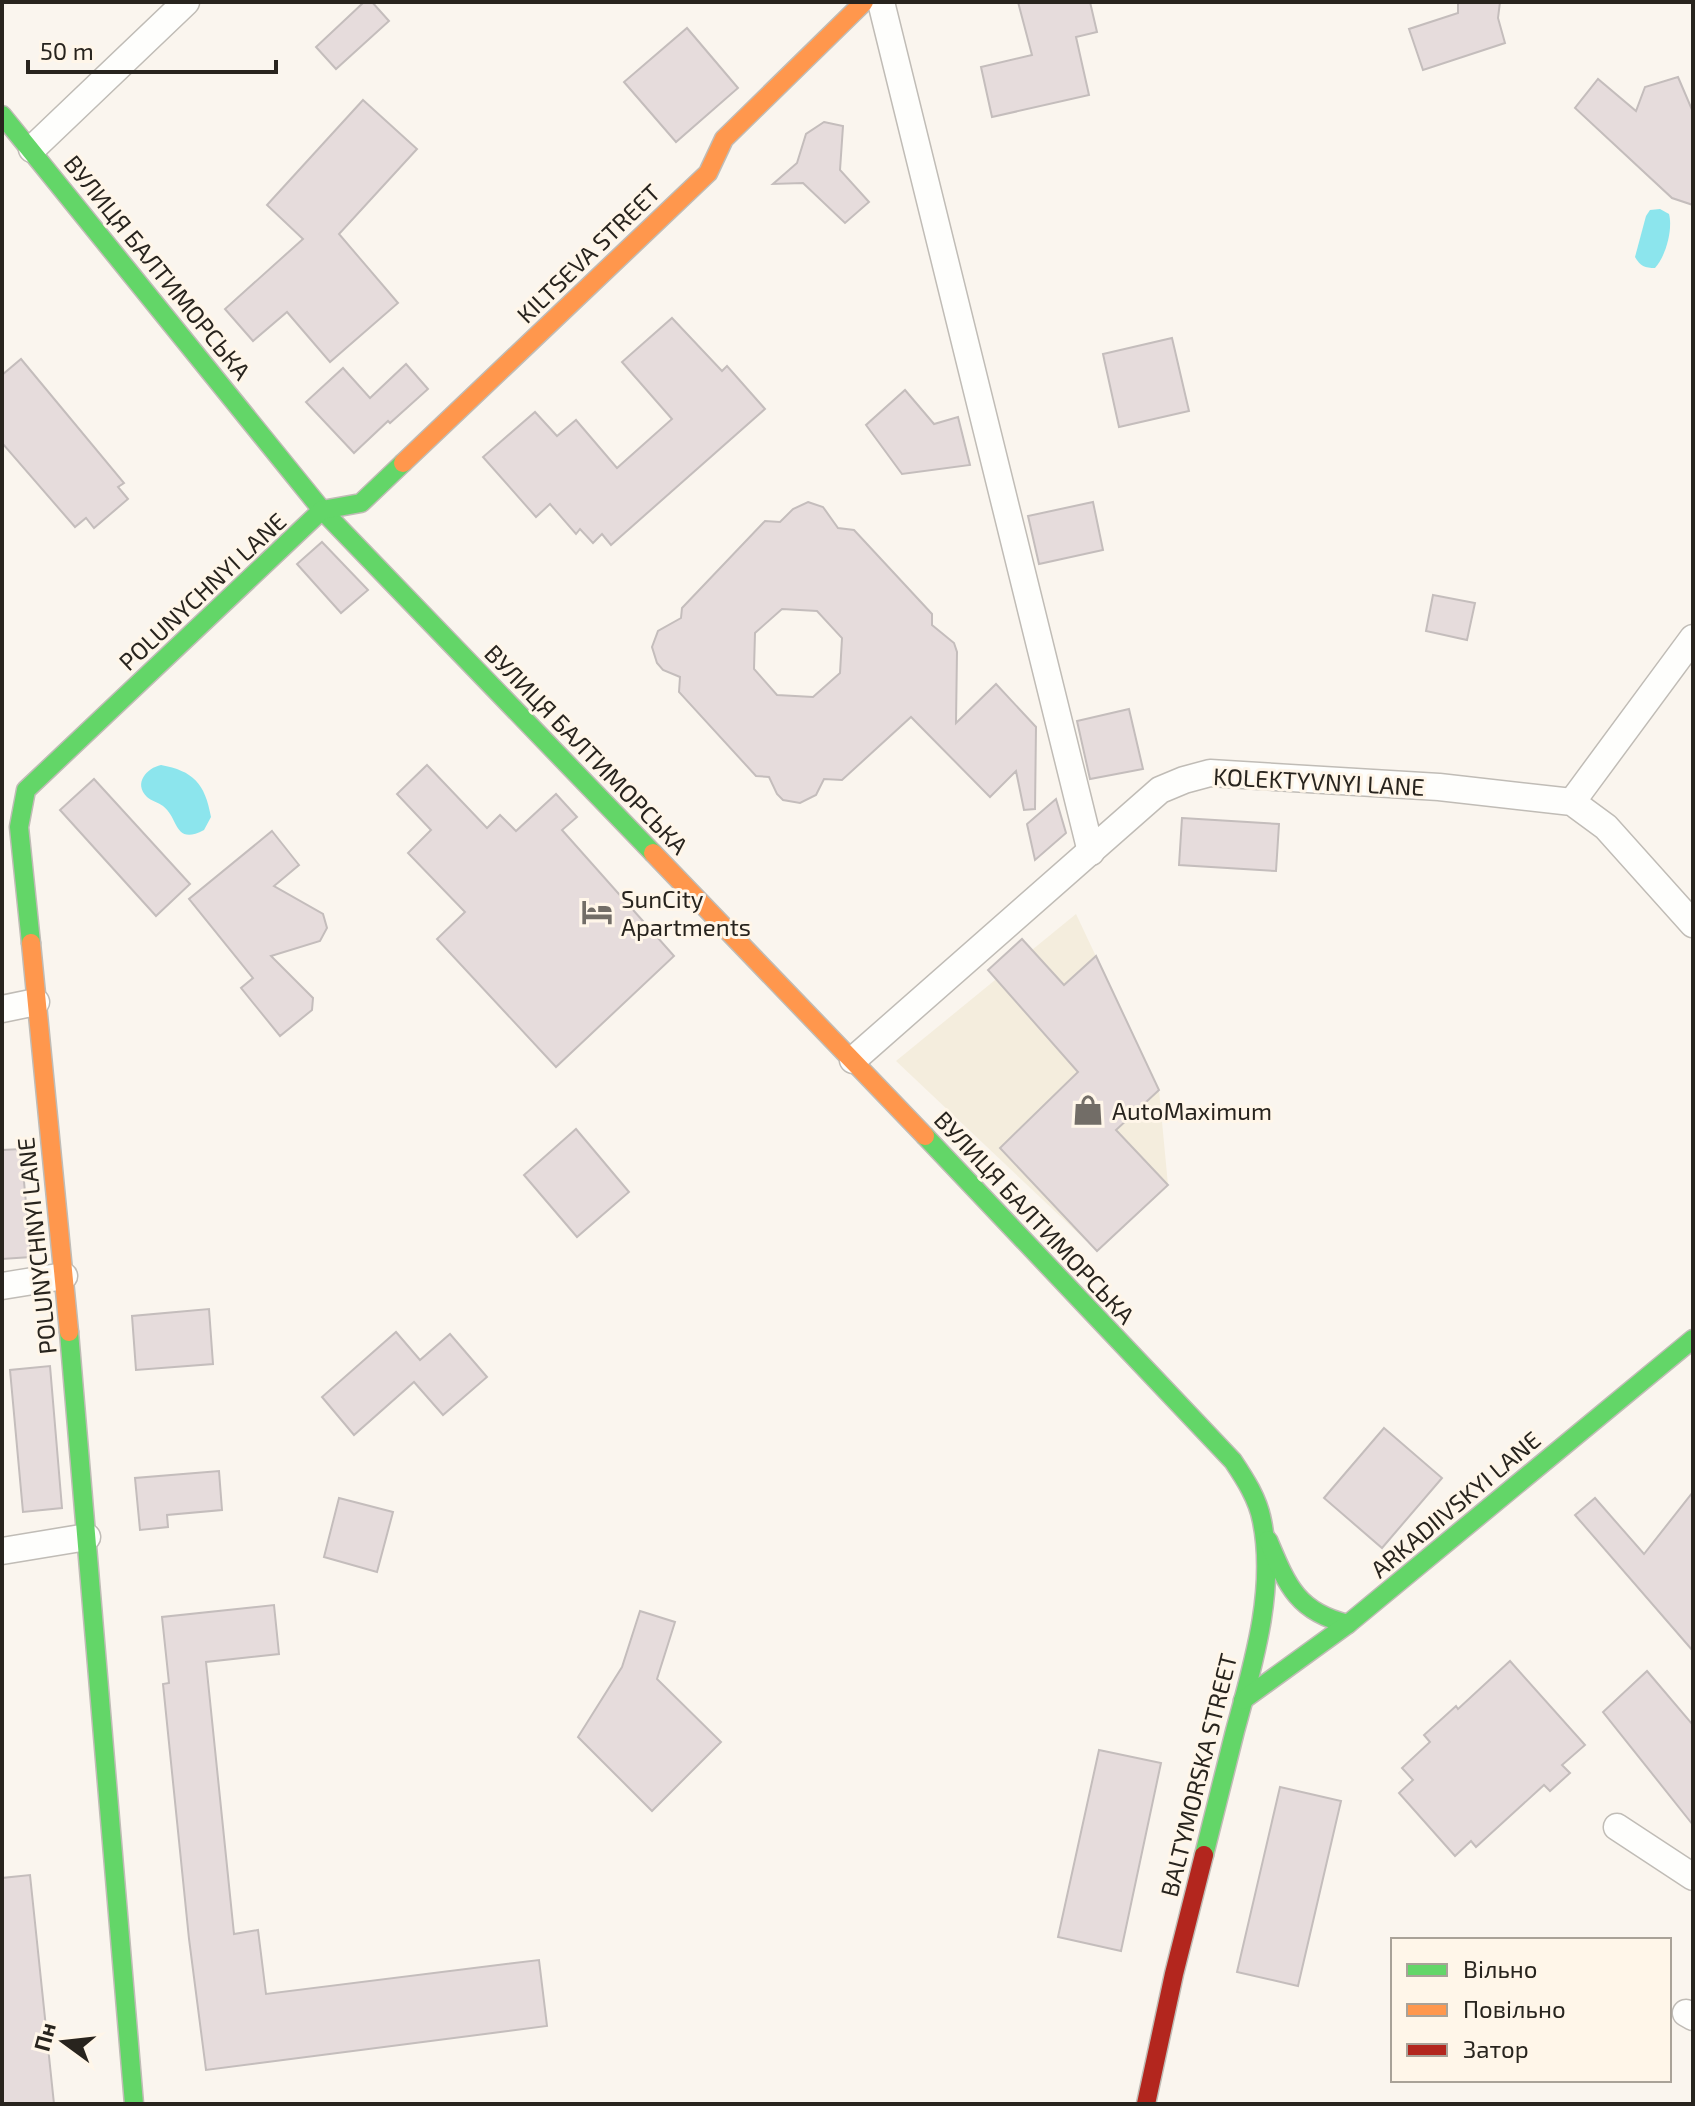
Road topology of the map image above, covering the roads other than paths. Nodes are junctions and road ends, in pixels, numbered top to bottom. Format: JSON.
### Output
{"nodes":[{"id":1,"x":186,"y":2,"type":"edge"},
{"id":2,"x":864,"y":2,"type":"edge"},
{"id":3,"x":881,"y":2,"type":"edge"},
{"id":4,"x":2,"y":115,"type":"edge"},
{"id":5,"x":32,"y":149,"type":"junction"},
{"id":6,"x":322,"y":510,"type":"junction"},
{"id":7,"x":1693,"y":638,"type":"edge"},
{"id":8,"x":1572,"y":802,"type":"junction"},
{"id":9,"x":1091,"y":852,"type":"junction"},
{"id":10,"x":1693,"y":924,"type":"edge"},
{"id":11,"x":36,"y":1002,"type":"junction"},
{"id":12,"x":2,"y":1009,"type":"edge"},
{"id":13,"x":853,"y":1060,"type":"junction"},
{"id":14,"x":64,"y":1276,"type":"junction"},
{"id":15,"x":2,"y":1286,"type":"edge"},
{"id":16,"x":1693,"y":1339,"type":"edge"},
{"id":17,"x":1264,"y":1531,"type":"junction"},
{"id":18,"x":87,"y":1537,"type":"junction"},
{"id":19,"x":2,"y":1551,"type":"edge"},
{"id":20,"x":1348,"y":1624,"type":"junction"},
{"id":21,"x":1243,"y":1700,"type":"junction"},
{"id":22,"x":1617,"y":1827,"type":"dead end"},
{"id":23,"x":1693,"y":1877,"type":"edge"},
{"id":24,"x":134,"y":2104,"type":"edge"},
{"id":25,"x":1146,"y":2104,"type":"edge"}],
"edges":[{"from":1,"to":5,"type":"street"},
{"from":2,"to":6,"type":"street","name":"KILTSEVA STREET"},
{"from":3,"to":9,"type":"street"},
{"from":4,"to":5,"type":"street","name":"ВУЛИЦЯ БАЛТИМОРСЬКА"},
{"from":5,"to":6,"type":"street","name":"ВУЛИЦЯ БАЛТИМОРСЬКА"},
{"from":6,"to":11,"type":"street","name":"POLUNYCHNYI LANE"},
{"from":6,"to":13,"type":"street","name":"ВУЛИЦЯ БАЛТИМОРСЬКА"},
{"from":7,"to":8,"type":"street"},
{"from":8,"to":9,"type":"street","name":"KOLEKTYVNYI LANE"},
{"from":8,"to":10,"type":"street","name":"KOLEKTYVNYI LANE"},
{"from":9,"to":13,"type":"street","name":"KOLEKTYVNYI LANE"},
{"from":11,"to":12,"type":"street"},
{"from":11,"to":14,"type":"street","name":"POLUNYCHNYI LANE"},
{"from":13,"to":17,"type":"street","name":"BALTYMORSKA STREET"},
{"from":14,"to":15,"type":"street"},
{"from":14,"to":18,"type":"street","name":"POLUNYCHNYI LANE"},
{"from":16,"to":20,"type":"street","name":"ARKADIIVSKYI LANE"},
{"from":17,"to":20,"type":"street"},
{"from":17,"to":21,"type":"street","name":"BALTYMORSKA STREET"},
{"from":18,"to":19,"type":"street"},
{"from":18,"to":24,"type":"street","name":"POLUNYCHNYI LANE"},
{"from":20,"to":21,"type":"street","name":"ARKADIIVSKYI LANE"},
{"from":21,"to":25,"type":"street","name":"BALTYMORSKA STREET"},
{"from":22,"to":23,"type":"street"}]}
